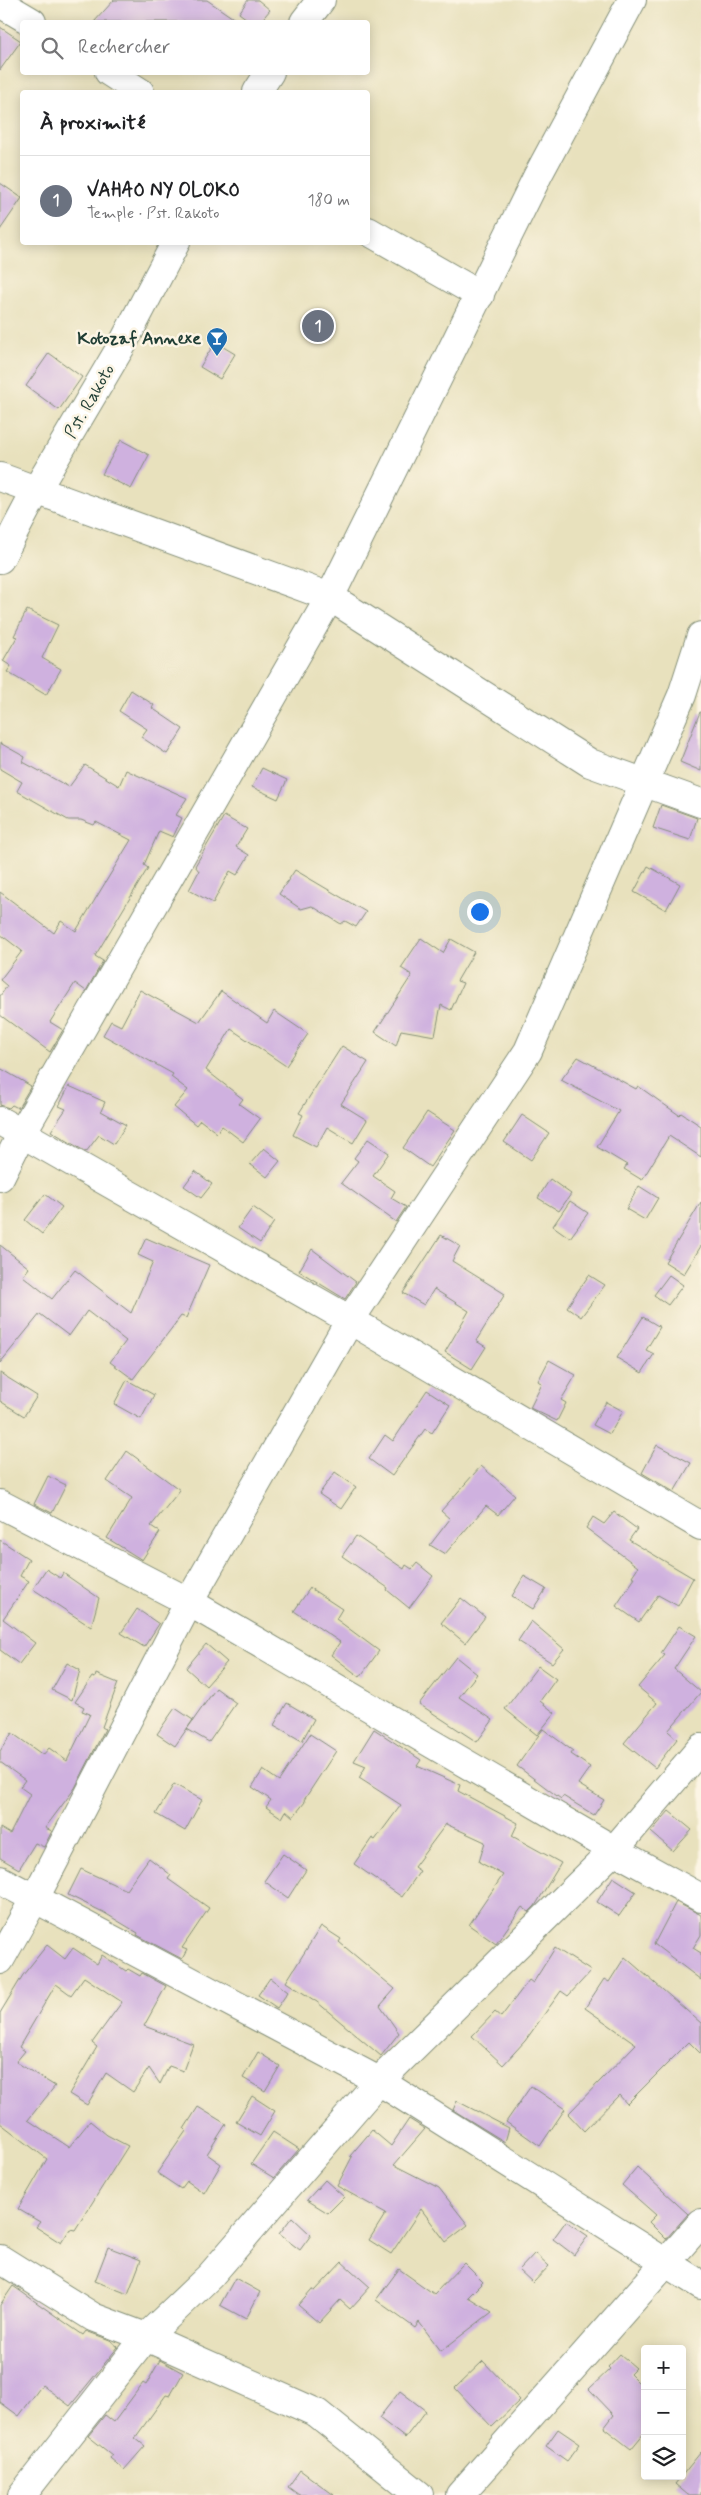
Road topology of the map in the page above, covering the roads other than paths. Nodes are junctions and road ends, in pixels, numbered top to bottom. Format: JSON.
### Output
{"nodes":[{"id":1,"x":321,"y":0,"type":"edge"},
{"id":2,"x":632,"y":0,"type":"edge"},
{"id":3,"x":0,"y":3,"type":"edge"},
{"id":4,"x":29,"y":20,"type":"edge"},
{"id":5,"x":306,"y":20,"type":"edge"},
{"id":6,"x":114,"y":75,"type":"edge"},
{"id":7,"x":268,"y":75,"type":"edge"},
{"id":8,"x":137,"y":90,"type":"edge"},
{"id":9,"x":258,"y":90,"type":"edge"},
{"id":10,"x":370,"y":232,"type":"edge"},
{"id":11,"x":174,"y":245,"type":"edge"},
{"id":12,"x":480,"y":296,"type":"junction"},
{"id":13,"x":0,"y":477,"type":"edge"},
{"id":14,"x":37,"y":489,"type":"junction"},
{"id":15,"x":0,"y":559,"type":"edge"},
{"id":16,"x":330,"y":597,"type":"junction"},
{"id":17,"x":701,"y":636,"type":"edge"},
{"id":18,"x":645,"y":782,"type":"junction"},
{"id":19,"x":701,"y":803,"type":"edge"},
{"id":20,"x":11,"y":1127,"type":"edge"},
{"id":21,"x":0,"y":1177,"type":"edge"},
{"id":22,"x":350,"y":1320,"type":"junction"},
{"id":23,"x":0,"y":1504,"type":"edge"},
{"id":24,"x":701,"y":1526,"type":"edge"},
{"id":25,"x":189,"y":1602,"type":"junction"},
{"id":26,"x":701,"y":1748,"type":"edge"},
{"id":27,"x":614,"y":1850,"type":"junction"},
{"id":28,"x":0,"y":1880,"type":"edge"},
{"id":29,"x":35,"y":1898,"type":"junction"},
{"id":30,"x":701,"y":1898,"type":"edge"},
{"id":31,"x":0,"y":1960,"type":"edge"},
{"id":32,"x":379,"y":2081,"type":"junction"},
{"id":33,"x":701,"y":2223,"type":"edge"},
{"id":34,"x":0,"y":2259,"type":"edge"},
{"id":35,"x":666,"y":2264,"type":"junction"},
{"id":36,"x":701,"y":2285,"type":"edge"},
{"id":37,"x":146,"y":2337,"type":"junction"},
{"id":38,"x":22,"y":2495,"type":"edge"},
{"id":39,"x":419,"y":2495,"type":"edge"},
{"id":40,"x":460,"y":2495,"type":"edge"}],
"edges":[{"from":1,"to":5,"type":"street"},
{"from":2,"to":12,"type":"street"},
{"from":3,"to":4,"type":"street"},
{"from":6,"to":8,"type":"street"},
{"from":7,"to":9,"type":"street"},
{"from":10,"to":12,"type":"street"},
{"from":11,"to":14,"type":"street","name":"Pst. Rakoto"},
{"from":12,"to":16,"type":"street"},
{"from":13,"to":14,"type":"street"},
{"from":14,"to":15,"type":"street","name":"Pst. Rakoto"},
{"from":14,"to":16,"type":"street"},
{"from":16,"to":18,"type":"street"},
{"from":16,"to":20,"type":"street"},
{"from":17,"to":18,"type":"street"},
{"from":18,"to":19,"type":"street"},
{"from":18,"to":22,"type":"street"},
{"from":20,"to":21,"type":"street"},
{"from":20,"to":22,"type":"street"},
{"from":22,"to":24,"type":"street"},
{"from":22,"to":25,"type":"street"},
{"from":23,"to":25,"type":"street"},
{"from":25,"to":27,"type":"street"},
{"from":25,"to":29,"type":"street"},
{"from":26,"to":27,"type":"street"},
{"from":27,"to":30,"type":"street"},
{"from":27,"to":32,"type":"street"},
{"from":28,"to":29,"type":"street"},
{"from":29,"to":31,"type":"street"},
{"from":29,"to":32,"type":"street"},
{"from":32,"to":35,"type":"street"},
{"from":32,"to":37,"type":"street"},
{"from":33,"to":35,"type":"street"},
{"from":34,"to":37,"type":"street"},
{"from":35,"to":36,"type":"street"},
{"from":35,"to":40,"type":"street"},
{"from":37,"to":38,"type":"street"},
{"from":37,"to":39,"type":"street"}]}
